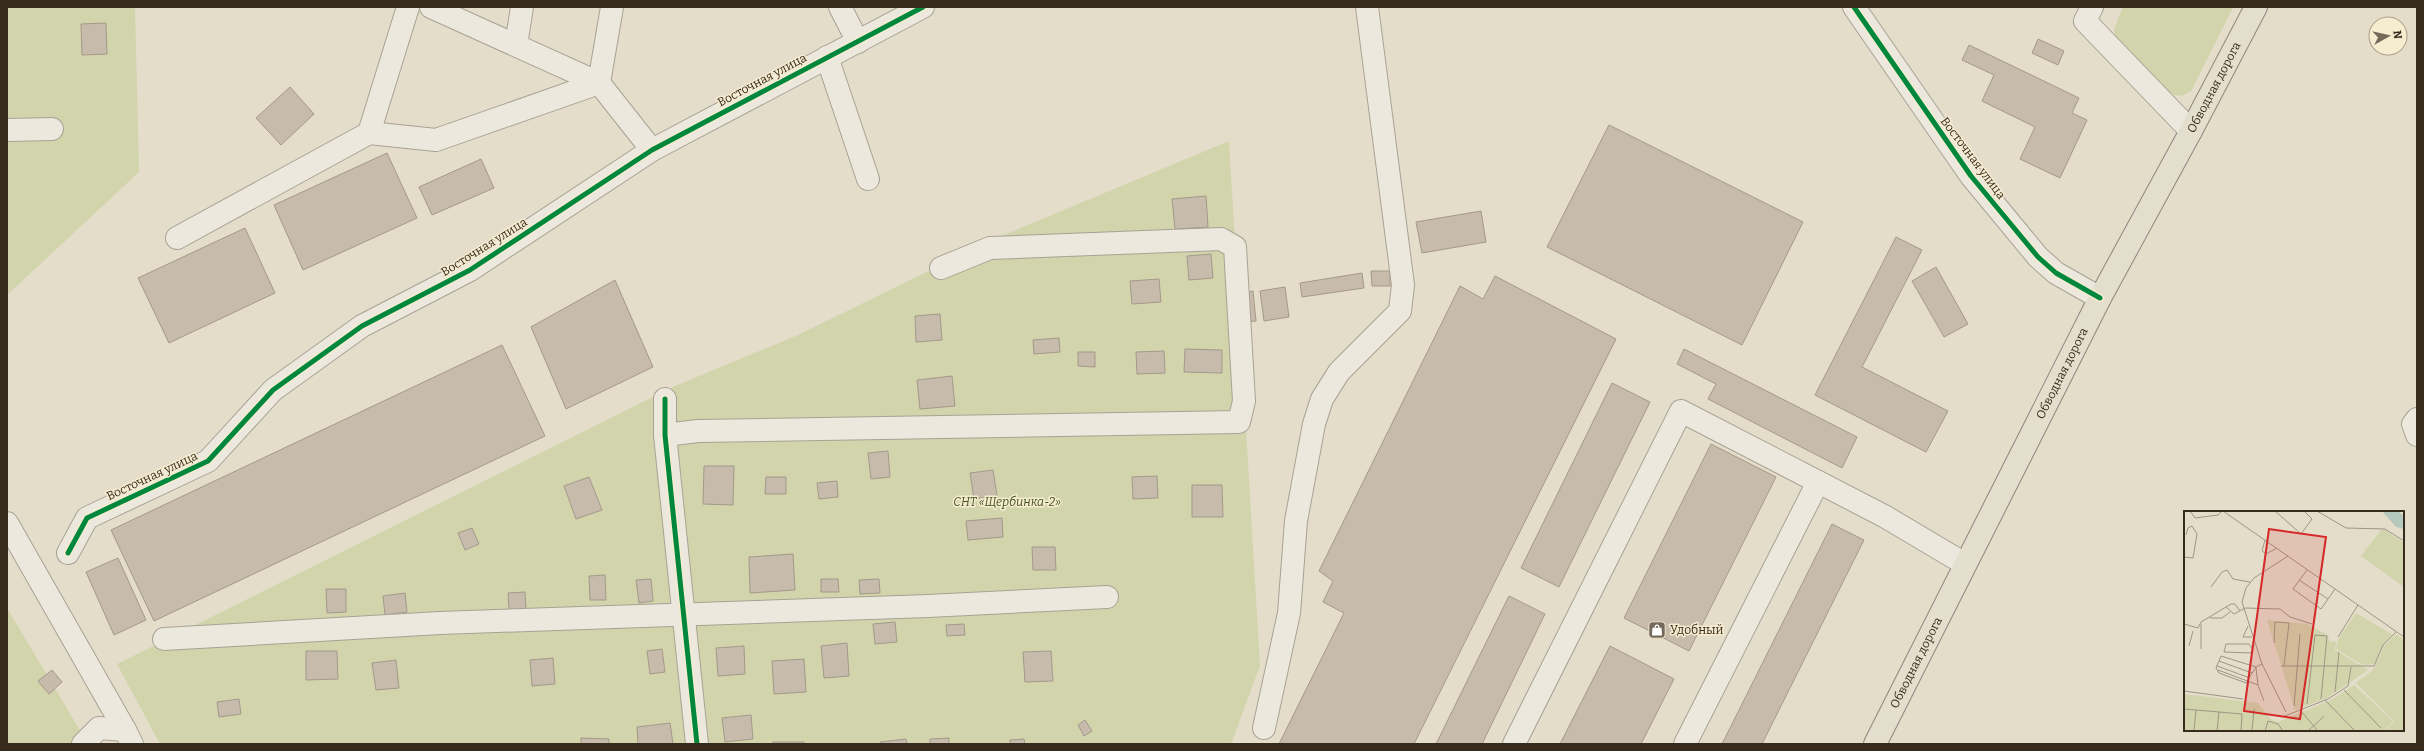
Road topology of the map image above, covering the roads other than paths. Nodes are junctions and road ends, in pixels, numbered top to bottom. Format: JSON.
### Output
{"nodes":[{"id":1,"x":408,"y":7,"type":"edge"},
{"id":2,"x":431,"y":7,"type":"edge"},
{"id":3,"x":522,"y":7,"type":"edge"},
{"id":4,"x":612,"y":7,"type":"edge"},
{"id":5,"x":840,"y":7,"type":"edge"},
{"id":6,"x":923,"y":7,"type":"edge"},
{"id":7,"x":1367,"y":7,"type":"edge"},
{"id":8,"x":1854,"y":7,"type":"edge"},
{"id":9,"x":2092,"y":7,"type":"edge"},
{"id":10,"x":2256,"y":7,"type":"edge"},
{"id":11,"x":452,"y":12,"type":"edge"},
{"id":12,"x":858,"y":42,"type":"junction"},
{"id":13,"x":516,"y":46,"type":"junction"},
{"id":14,"x":827,"y":57,"type":"junction"},
{"id":15,"x":599,"y":83,"type":"junction"},
{"id":16,"x":52,"y":129,"type":"dead end"},
{"id":17,"x":7,"y":130,"type":"edge"},
{"id":18,"x":2191,"y":131,"type":"junction"},
{"id":19,"x":369,"y":133,"type":"junction"},
{"id":20,"x":652,"y":150,"type":"junction"},
{"id":21,"x":868,"y":179,"type":"dead end"},
{"id":22,"x":177,"y":238,"type":"dead end"},
{"id":23,"x":941,"y":268,"type":"dead end"},
{"id":24,"x":2100,"y":298,"type":"junction"},
{"id":25,"x":665,"y":399,"type":"dead end"},
{"id":26,"x":2417,"y":419,"type":"edge"},
{"id":27,"x":665,"y":435,"type":"junction"},
{"id":28,"x":2417,"y":435,"type":"edge"},
{"id":29,"x":1818,"y":482,"type":"junction"},
{"id":30,"x":7,"y":523,"type":"edge"},
{"id":31,"x":68,"y":553,"type":"dead end"},
{"id":32,"x":1965,"y":564,"type":"junction"},
{"id":33,"x":1107,"y":597,"type":"dead end"},
{"id":34,"x":684,"y":615,"type":"junction"},
{"id":35,"x":164,"y":639,"type":"dead end"},
{"id":36,"x":1264,"y":728,"type":"dead end"},
{"id":37,"x":128,"y":737,"type":"edge"},
{"id":38,"x":83,"y":744,"type":"edge"},
{"id":39,"x":697,"y":744,"type":"edge"},
{"id":40,"x":1514,"y":744,"type":"edge"},
{"id":41,"x":1685,"y":744,"type":"edge"},
{"id":42,"x":1875,"y":744,"type":"edge"}],
"edges":[{"from":1,"to":19,"type":"street"},
{"from":2,"to":11,"type":"street"},
{"from":3,"to":13,"type":"street"},
{"from":4,"to":15,"type":"street"},
{"from":5,"to":12,"type":"street"},
{"from":6,"to":12,"type":"street","name":"Восточная улица"},
{"from":7,"to":36,"type":"street"},
{"from":8,"to":24,"type":"street","name":"Восточная улица"},
{"from":9,"to":18,"type":"street"},
{"from":10,"to":18,"type":"main road","name":"Обводная дорога"},
{"from":11,"to":13,"type":"street"},
{"from":12,"to":14,"type":"street","name":"Восточная улица"},
{"from":13,"to":15,"type":"street"},
{"from":14,"to":20,"type":"street","name":"Восточная улица"},
{"from":14,"to":21,"type":"street"},
{"from":15,"to":19,"type":"street"},
{"from":15,"to":20,"type":"street"},
{"from":16,"to":17,"type":"street"},
{"from":18,"to":24,"type":"main road","name":"Обводная дорога"},
{"from":19,"to":22,"type":"street"},
{"from":20,"to":31,"type":"street","name":"Восточная улица"},
{"from":23,"to":27,"type":"street"},
{"from":24,"to":32,"type":"main road","name":"Обводная дорога"},
{"from":25,"to":27,"type":"street"},
{"from":26,"to":28,"type":"street"},
{"from":27,"to":34,"type":"street"},
{"from":29,"to":32,"type":"street"},
{"from":29,"to":40,"type":"street"},
{"from":29,"to":41,"type":"street"},
{"from":30,"to":37,"type":"street"},
{"from":32,"to":42,"type":"main road","name":"Обводная дорога"},
{"from":33,"to":34,"type":"street"},
{"from":34,"to":35,"type":"street"},
{"from":34,"to":39,"type":"street"},
{"from":37,"to":38,"type":"street"}]}
